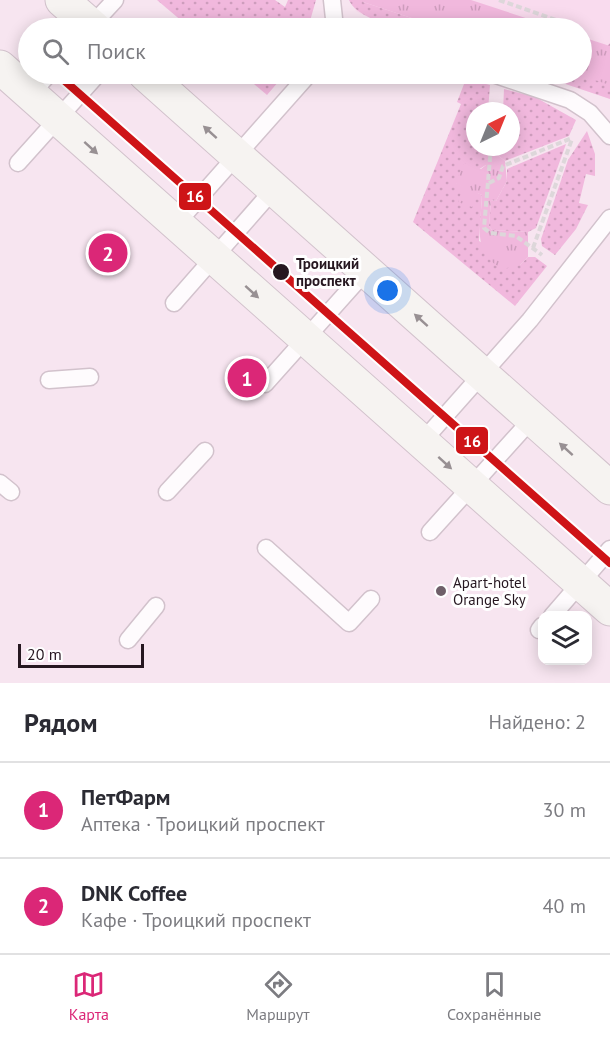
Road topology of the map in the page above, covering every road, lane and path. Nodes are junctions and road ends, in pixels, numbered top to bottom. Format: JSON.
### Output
{"nodes":[{"id":1,"x":62,"y":0,"type":"edge"},
{"id":2,"x":115,"y":0,"type":"edge"},
{"id":3,"x":332,"y":0,"type":"edge"},
{"id":4,"x":499,"y":0,"type":"edge"},
{"id":5,"x":81,"y":18,"type":"edge"},
{"id":6,"x":100,"y":18,"type":"edge"},
{"id":7,"x":334,"y":18,"type":"edge"},
{"id":8,"x":550,"y":18,"type":"edge"},
{"id":9,"x":0,"y":67,"type":"edge"},
{"id":10,"x":18,"y":75,"type":"edge"},
{"id":11,"x":40,"y":84,"type":"edge"},
{"id":12,"x":89,"y":84,"type":"edge"},
{"id":13,"x":156,"y":84,"type":"edge"},
{"id":14,"x":300,"y":84,"type":"edge"},
{"id":15,"x":523,"y":84,"type":"edge"},
{"id":16,"x":590,"y":113,"type":"junction"},
{"id":17,"x":58,"y":119,"type":"junction"},
{"id":18,"x":610,"y":136,"type":"edge"},
{"id":19,"x":573,"y":138,"type":"junction"},
{"id":20,"x":237,"y":156,"type":"junction"},
{"id":21,"x":490,"y":156,"type":"edge"},
{"id":22,"x":18,"y":163,"type":"dead end"},
{"id":23,"x":489,"y":183,"type":"junction"},
{"id":24,"x":274,"y":189,"type":"junction"},
{"id":25,"x":176,"y":224,"type":"junction"},
{"id":26,"x":607,"y":229,"type":"edge"},
{"id":27,"x":533,"y":248,"type":"junction"},
{"id":28,"x":214,"y":258,"type":"junction"},
{"id":29,"x":366,"y":271,"type":"junction"},
{"id":30,"x":567,"y":273,"type":"junction"},
{"id":31,"x":174,"y":303,"type":"dead end"},
{"id":32,"x":305,"y":339,"type":"junction"},
{"id":33,"x":482,"y":374,"type":"junction"},
{"id":34,"x":90,"y":377,"type":"dead end"},
{"id":35,"x":49,"y":380,"type":"dead end"},
{"id":36,"x":265,"y":384,"type":"dead end"},
{"id":37,"x":532,"y":419,"type":"junction"},
{"id":38,"x":422,"y":442,"type":"junction"},
{"id":39,"x":205,"y":452,"type":"dead end"},
{"id":40,"x":472,"y":486,"type":"junction"},
{"id":41,"x":610,"y":488,"type":"edge"},
{"id":42,"x":167,"y":492,"type":"dead end"},
{"id":43,"x":430,"y":532,"type":"dead end"},
{"id":44,"x":266,"y":548,"type":"dead end"},
{"id":45,"x":610,"y":549,"type":"edge"},
{"id":46,"x":580,"y":583,"type":"junction"},
{"id":47,"x":371,"y":599,"type":"dead end"},
{"id":48,"x":156,"y":606,"type":"dead end"},
{"id":49,"x":610,"y":609,"type":"edge"},
{"id":50,"x":556,"y":611,"type":"edge"},
{"id":51,"x":128,"y":640,"type":"dead end"}],
"edges":[{"from":1,"to":5,"type":"main road"},
{"from":2,"to":6,"type":"lane"},
{"from":3,"to":7,"type":"lane"},
{"from":4,"to":8,"type":"path"},
{"from":9,"to":10,"type":"main road"},
{"from":11,"to":17,"type":"main road"},
{"from":12,"to":17,"type":"lane"},
{"from":20,"to":13,"type":"main road","one_way":true},
{"from":14,"to":20,"type":"lane"},
{"from":15,"to":16,"type":"lane"},
{"from":16,"to":18,"type":"lane"},
{"from":16,"to":19,"type":"path"},
{"from":17,"to":22,"type":"lane"},
{"from":17,"to":25,"type":"main road","one_way":true},
{"from":19,"to":23,"type":"path"},
{"from":19,"to":27,"type":"path"},
{"from":20,"to":24,"type":"main road"},
{"from":20,"to":25,"type":"lane"},
{"from":21,"to":23,"type":"path"},
{"from":23,"to":27,"type":"path"},
{"from":24,"to":28,"type":"lane"},
{"from":24,"to":29,"type":"main road"},
{"from":25,"to":28,"type":"main road"},
{"from":26,"to":30,"type":"lane"},
{"from":27,"to":30,"type":"path"},
{"from":28,"to":31,"type":"lane"},
{"from":28,"to":32,"type":"main road","one_way":true},
{"from":29,"to":32,"type":"lane"},
{"from":33,"to":29,"type":"main road","one_way":true},
{"from":30,"to":33,"type":"lane"},
{"from":32,"to":36,"type":"lane"},
{"from":32,"to":38,"type":"main road"},
{"from":33,"to":37,"type":"main road"},
{"from":33,"to":38,"type":"lane"},
{"from":34,"to":35,"type":"lane"},
{"from":37,"to":40,"type":"lane"},
{"from":41,"to":37,"type":"main road","one_way":true},
{"from":38,"to":40,"type":"main road","one_way":true},
{"from":39,"to":42,"type":"lane"},
{"from":40,"to":43,"type":"lane"},
{"from":40,"to":46,"type":"main road"},
{"from":44,"to":47,"type":"lane"},
{"from":45,"to":46,"type":"lane"},
{"from":46,"to":49,"type":"main road"},
{"from":46,"to":50,"type":"lane"},
{"from":48,"to":51,"type":"lane"}]}
